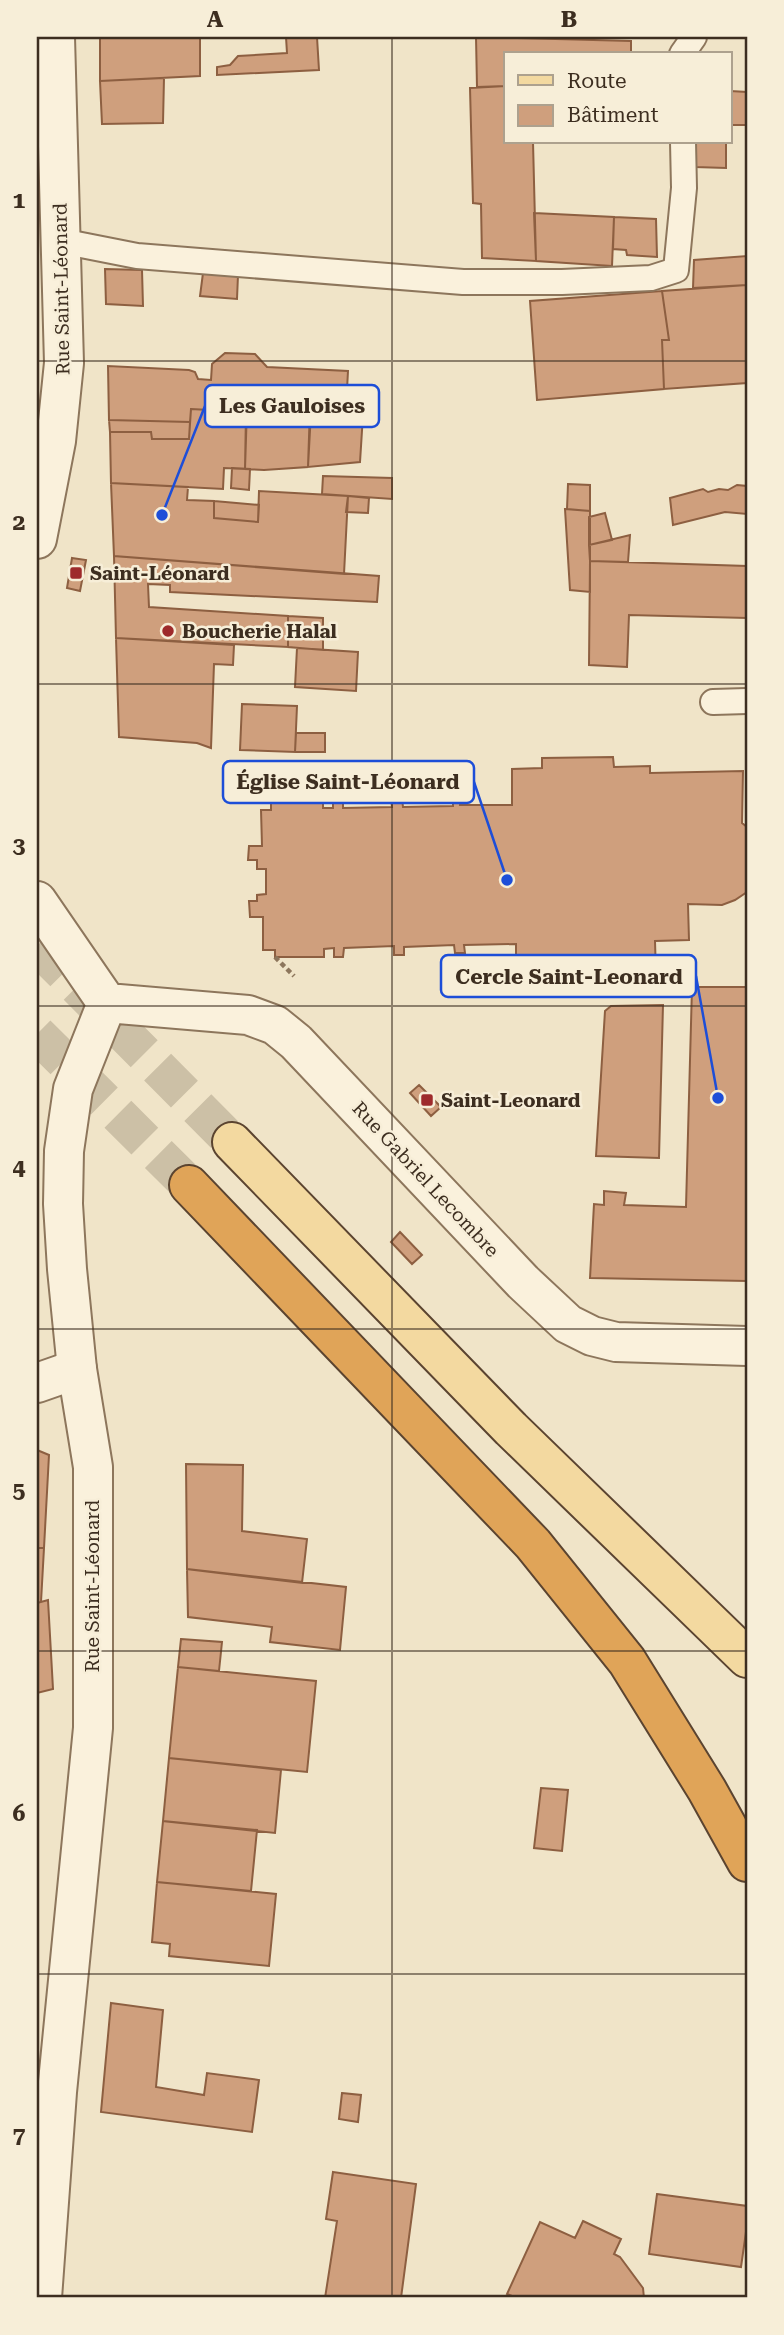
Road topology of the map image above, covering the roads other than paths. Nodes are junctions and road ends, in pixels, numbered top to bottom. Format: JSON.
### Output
{"nodes":[{"id":1,"x":55,"y":37,"type":"edge"},
{"id":2,"x":694,"y":37,"type":"edge"},
{"id":3,"x":683,"y":52,"type":"edge"},
{"id":4,"x":683,"y":144,"type":"edge"},
{"id":5,"x":61,"y":241,"type":"junction"},
{"id":6,"x":37,"y":539,"type":"edge"},
{"id":7,"x":747,"y":701,"type":"edge"},
{"id":8,"x":713,"y":702,"type":"dead end"},
{"id":9,"x":37,"y":901,"type":"edge"},
{"id":10,"x":107,"y":1003,"type":"junction"},
{"id":11,"x":232,"y":1142,"type":"tunnel mouth"},
{"id":12,"x":189,"y":1185,"type":"tunnel mouth"},
{"id":13,"x":747,"y":1346,"type":"edge"},
{"id":14,"x":78,"y":1369,"type":"junction"},
{"id":15,"x":37,"y":1383,"type":"edge"},
{"id":16,"x":747,"y":1658,"type":"edge"},
{"id":17,"x":747,"y":1862,"type":"edge"},
{"id":18,"x":47,"y":2092,"type":"edge"},
{"id":19,"x":42,"y":2298,"type":"edge"}],
"edges":[{"from":1,"to":5,"type":"street","name":"Rue Saint-Léonard"},
{"from":2,"to":3,"type":"lane"},
{"from":4,"to":5,"type":"lane"},
{"from":5,"to":6,"type":"street","name":"Rue Saint-Léonard"},
{"from":7,"to":8,"type":"lane"},
{"from":9,"to":10,"type":"street"},
{"from":10,"to":13,"type":"street","name":"Rue Gabriel Lecombre"},
{"from":10,"to":14,"type":"street","name":"Rue Saint-Léonard"},
{"from":11,"to":16,"type":"main road"},
{"from":12,"to":17,"type":"highway"},
{"from":14,"to":15,"type":"street"},
{"from":14,"to":18,"type":"street","name":"Rue Saint-Léonard"},
{"from":18,"to":19,"type":"street","name":"Rue Saint-Léonard"}]}
